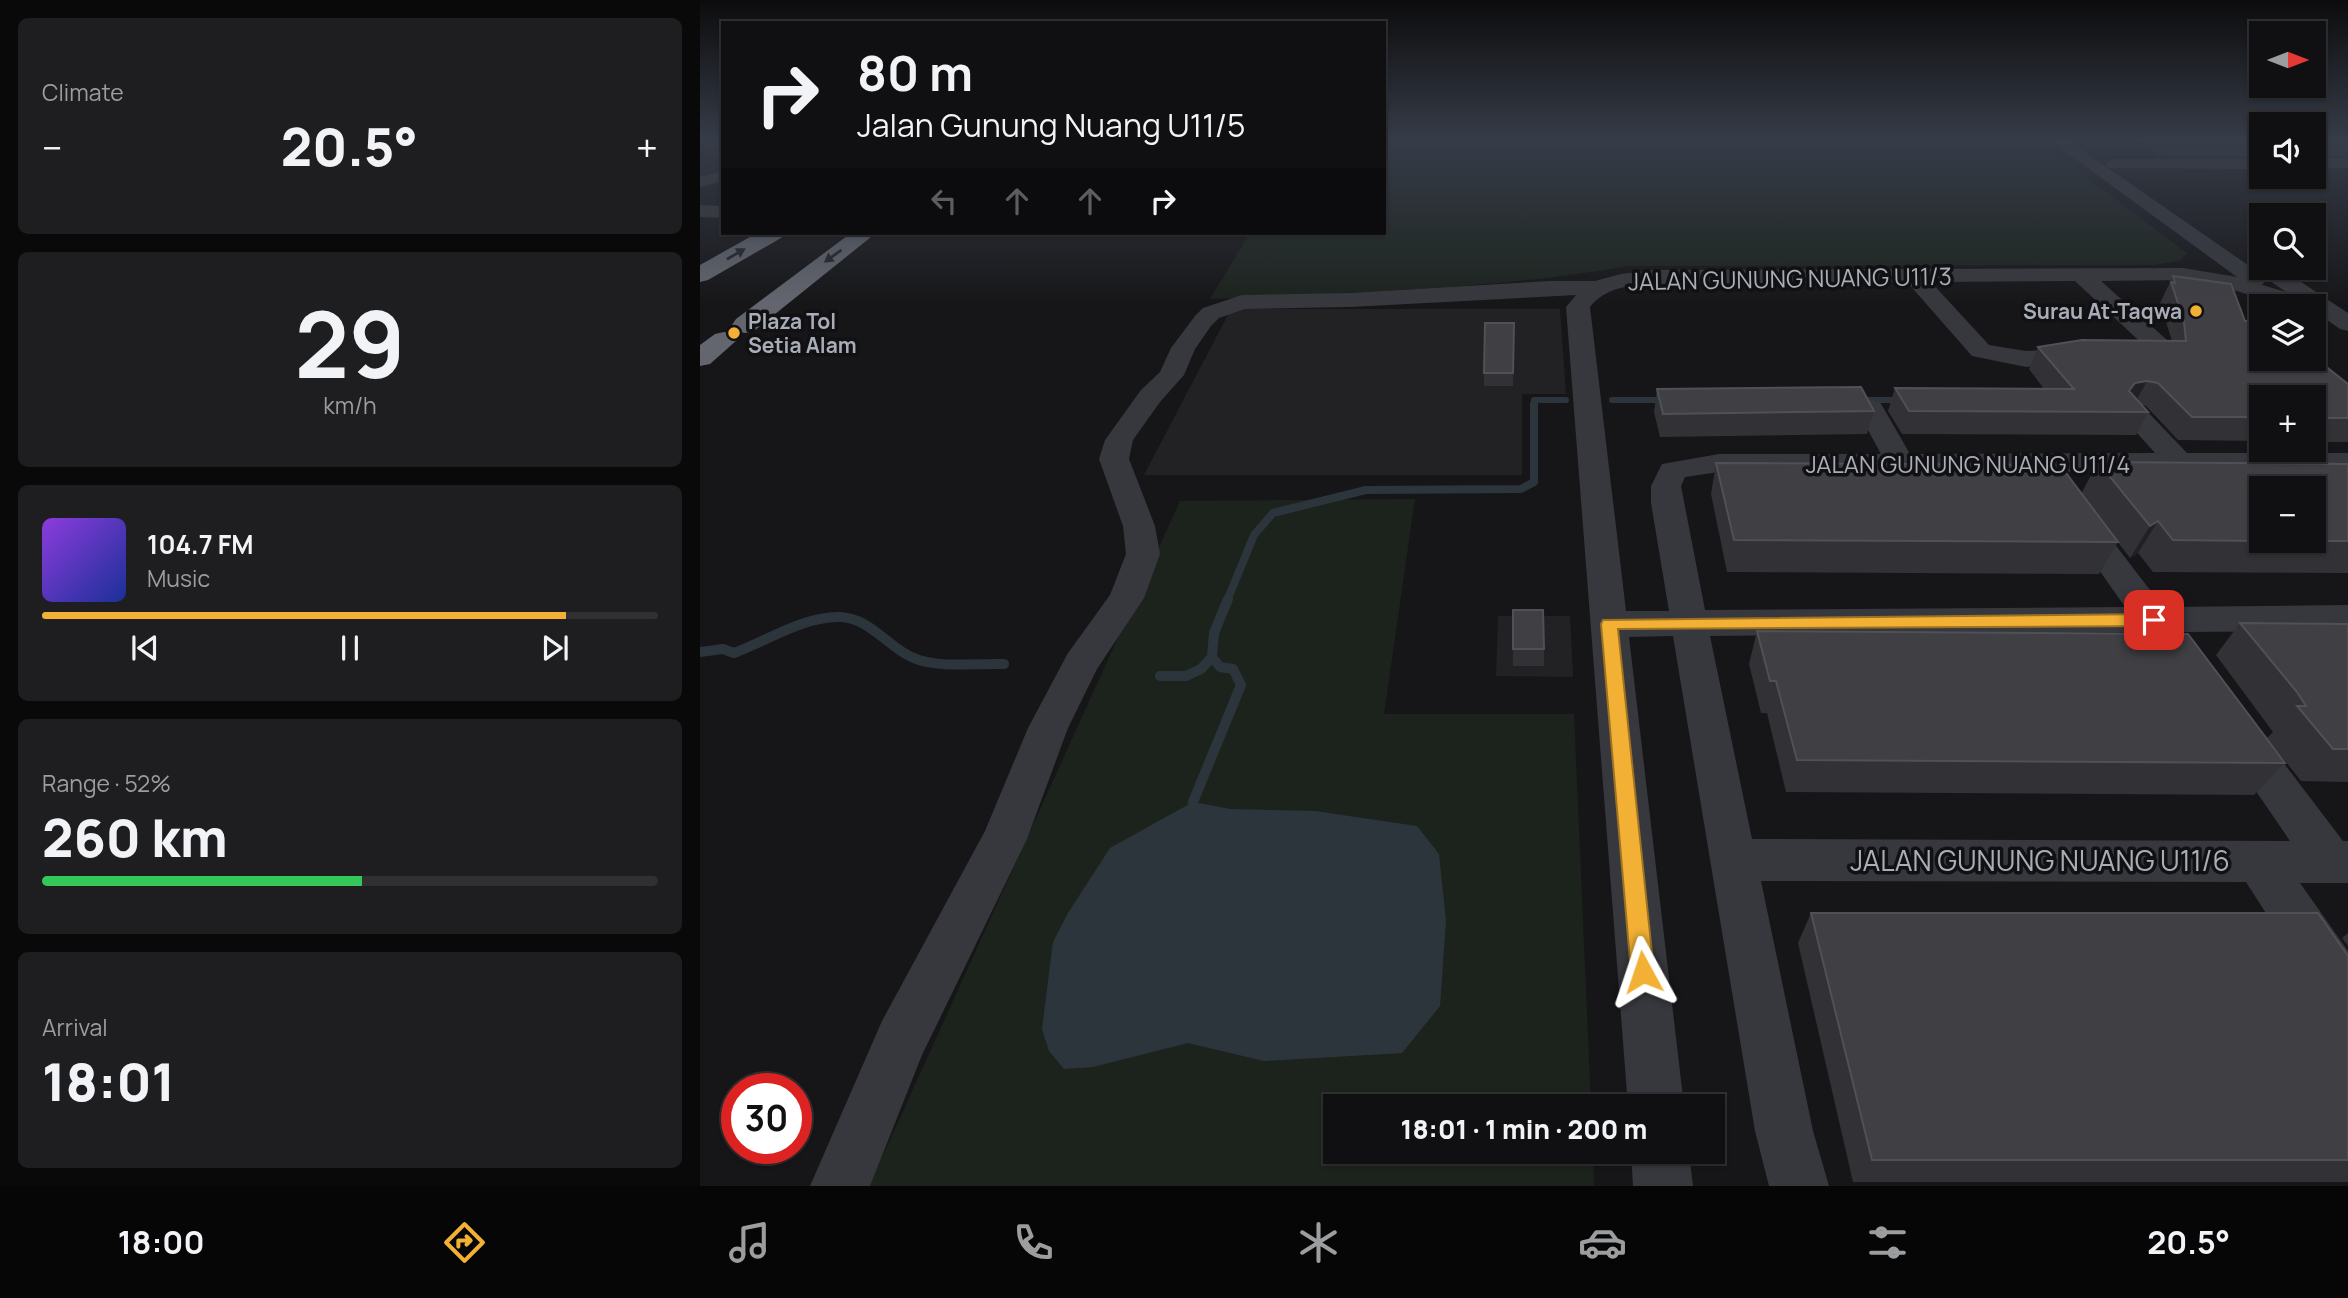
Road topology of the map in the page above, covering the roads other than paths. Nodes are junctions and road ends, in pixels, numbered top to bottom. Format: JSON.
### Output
{"nodes":[{"id":1,"x":2134,"y":194,"type":"edge"},
{"id":2,"x":2158,"y":194,"type":"edge"},
{"id":3,"x":700,"y":211,"type":"edge"},
{"id":4,"x":721,"y":212,"type":"edge"},
{"id":5,"x":770,"y":235,"type":"edge"},
{"id":6,"x":862,"y":235,"type":"edge"},
{"id":7,"x":2216,"y":252,"type":"junction"},
{"id":8,"x":2249,"y":257,"type":"edge"},
{"id":9,"x":1911,"y":273,"type":"junction"},
{"id":10,"x":2080,"y":274,"type":"junction"},
{"id":11,"x":2183,"y":274,"type":"junction"},
{"id":12,"x":700,"y":275,"type":"edge"},
{"id":13,"x":2284,"y":280,"type":"edge"},
{"id":14,"x":1595,"y":288,"type":"junction"},
{"id":15,"x":2263,"y":294,"type":"edge"},
{"id":16,"x":2275,"y":294,"type":"edge"},
{"id":17,"x":2348,"y":324,"type":"edge"},
{"id":18,"x":2326,"y":330,"type":"edge"},
{"id":19,"x":2158,"y":345,"type":"edge"},
{"id":20,"x":2348,"y":346,"type":"edge"},
{"id":21,"x":700,"y":358,"type":"edge"},
{"id":22,"x":2060,"y":358,"type":"edge"},
{"id":23,"x":1870,"y":408,"type":"edge"},
{"id":24,"x":2134,"y":414,"type":"edge"},
{"id":25,"x":2348,"y":462,"type":"edge"},
{"id":26,"x":1901,"y":463,"type":"junction"},
{"id":27,"x":2039,"y":463,"type":"junction"},
{"id":28,"x":2180,"y":463,"type":"junction"},
{"id":29,"x":2348,"y":618,"type":"edge"},
{"id":30,"x":2154,"y":620,"type":"junction"},
{"id":31,"x":1609,"y":624,"type":"junction"},
{"id":32,"x":1689,"y":624,"type":"junction"},
{"id":33,"x":2186,"y":664,"type":"edge"},
{"id":34,"x":2218,"y":708,"type":"edge"},
{"id":35,"x":1733,"y":860,"type":"junction"},
{"id":36,"x":2257,"y":860,"type":"junction"},
{"id":37,"x":2339,"y":862,"type":"edge"},
{"id":38,"x":2348,"y":995,"type":"edge"},
{"id":39,"x":1655,"y":1094,"type":"edge"},
{"id":40,"x":1661,"y":1164,"type":"edge"},
{"id":41,"x":840,"y":1186,"type":"edge"},
{"id":42,"x":1663,"y":1186,"type":"edge"},
{"id":43,"x":1799,"y":1186,"type":"edge"}],
"edges":[{"from":1,"to":7,"type":"street"},
{"from":2,"to":8,"type":"street"},
{"from":3,"to":4,"type":"street"},
{"from":12,"to":5,"type":"highway","one_way":true},
{"from":6,"to":21,"type":"highway","one_way":true},
{"from":7,"to":11,"type":"street","name":"JALAN GUNUNG NUANG U11/3"},
{"from":7,"to":16,"type":"street"},
{"from":9,"to":10,"type":"street","name":"JALAN GUNUNG NUANG U11/3"},
{"from":9,"to":14,"type":"street","name":"JALAN GUNUNG NUANG U11/3"},
{"from":9,"to":22,"type":"street"},
{"from":10,"to":11,"type":"street","name":"JALAN GUNUNG NUANG U11/3"},
{"from":10,"to":19,"type":"street"},
{"from":11,"to":15,"type":"street","name":"JALAN GUNUNG NUANG U11/3"},
{"from":13,"to":17,"type":"street"},
{"from":14,"to":31,"type":"street","name":"JALAN GUNUNG NUANG U11/3"},
{"from":14,"to":41,"type":"street"},
{"from":18,"to":20,"type":"street"},
{"from":23,"to":26,"type":"street"},
{"from":24,"to":28,"type":"street"},
{"from":25,"to":28,"type":"street","name":"JALAN GUNUNG NUANG U11/4"},
{"from":26,"to":27,"type":"street","name":"JALAN GUNUNG NUANG U11/4"},
{"from":26,"to":32,"type":"street","name":"JALAN GUNUNG NUANG U11/4"},
{"from":27,"to":28,"type":"street","name":"JALAN GUNUNG NUANG U11/4"},
{"from":27,"to":30,"type":"street"},
{"from":29,"to":30,"type":"street"},
{"from":30,"to":32,"type":"street"},
{"from":30,"to":33,"type":"street"},
{"from":31,"to":32,"type":"street"},
{"from":31,"to":39,"type":"street","name":"JALAN GUNUNG NUANG U11/3"},
{"from":32,"to":35,"type":"street"},
{"from":34,"to":37,"type":"street"},
{"from":35,"to":36,"type":"street","name":"JALAN GUNUNG NUANG U11/6"},
{"from":35,"to":43,"type":"street"},
{"from":36,"to":37,"type":"street","name":"JALAN GUNUNG NUANG U11/6"},
{"from":36,"to":38,"type":"street"},
{"from":40,"to":42,"type":"street"}]}
